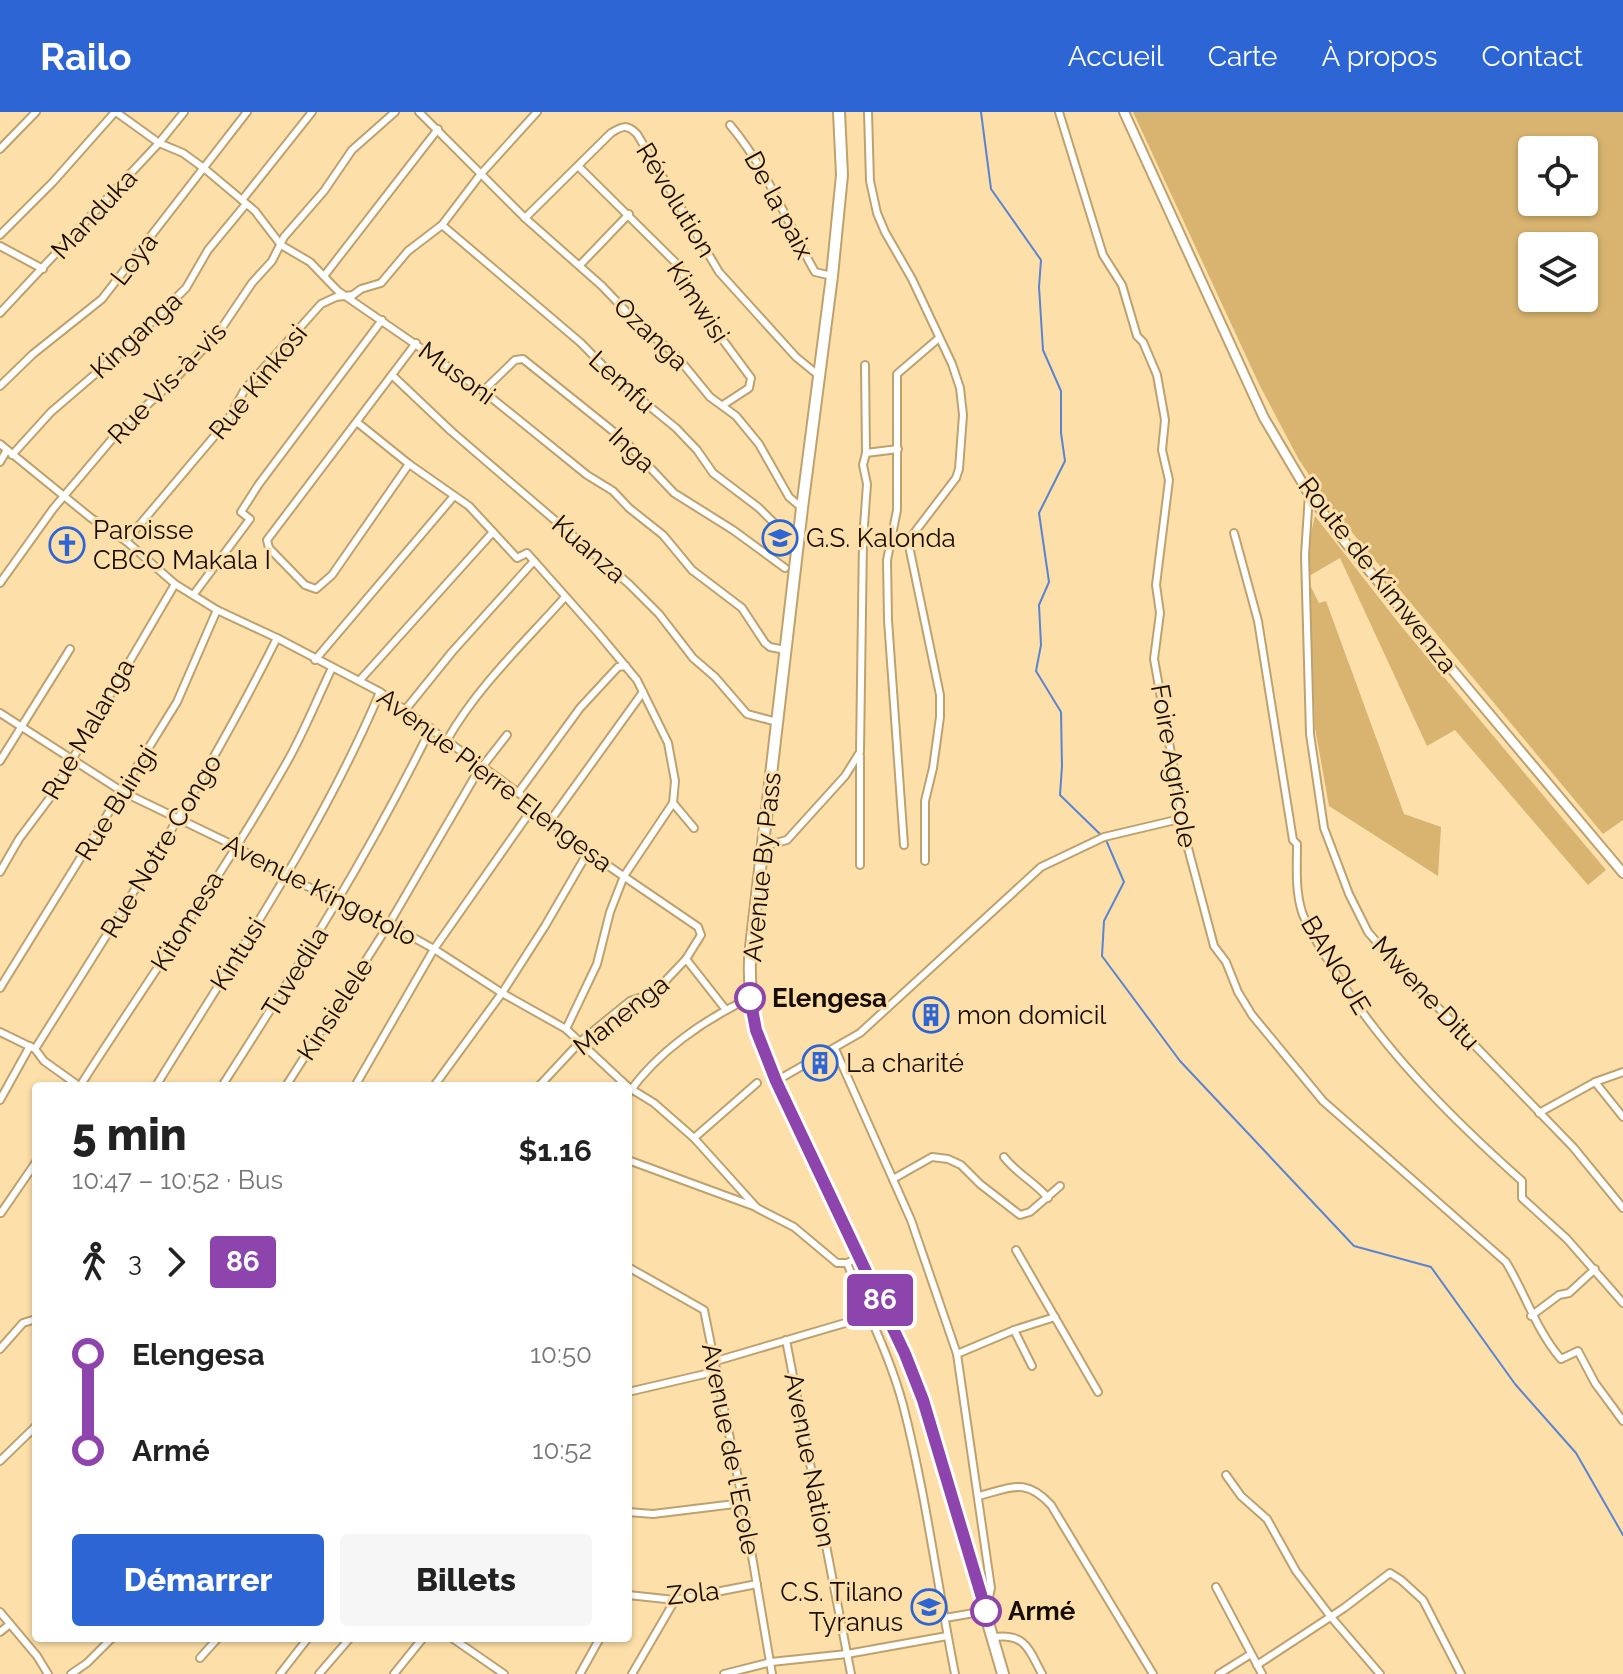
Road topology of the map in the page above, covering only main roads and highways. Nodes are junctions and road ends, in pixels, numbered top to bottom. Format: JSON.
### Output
{"nodes":[{"id":1,"x":839,"y":112,"type":"edge"},
{"id":2,"x":1003,"y":1674,"type":"edge"}],
"edges":[{"from":1,"to":2,"type":"highway","name":"Avenue By Pass"}]}
